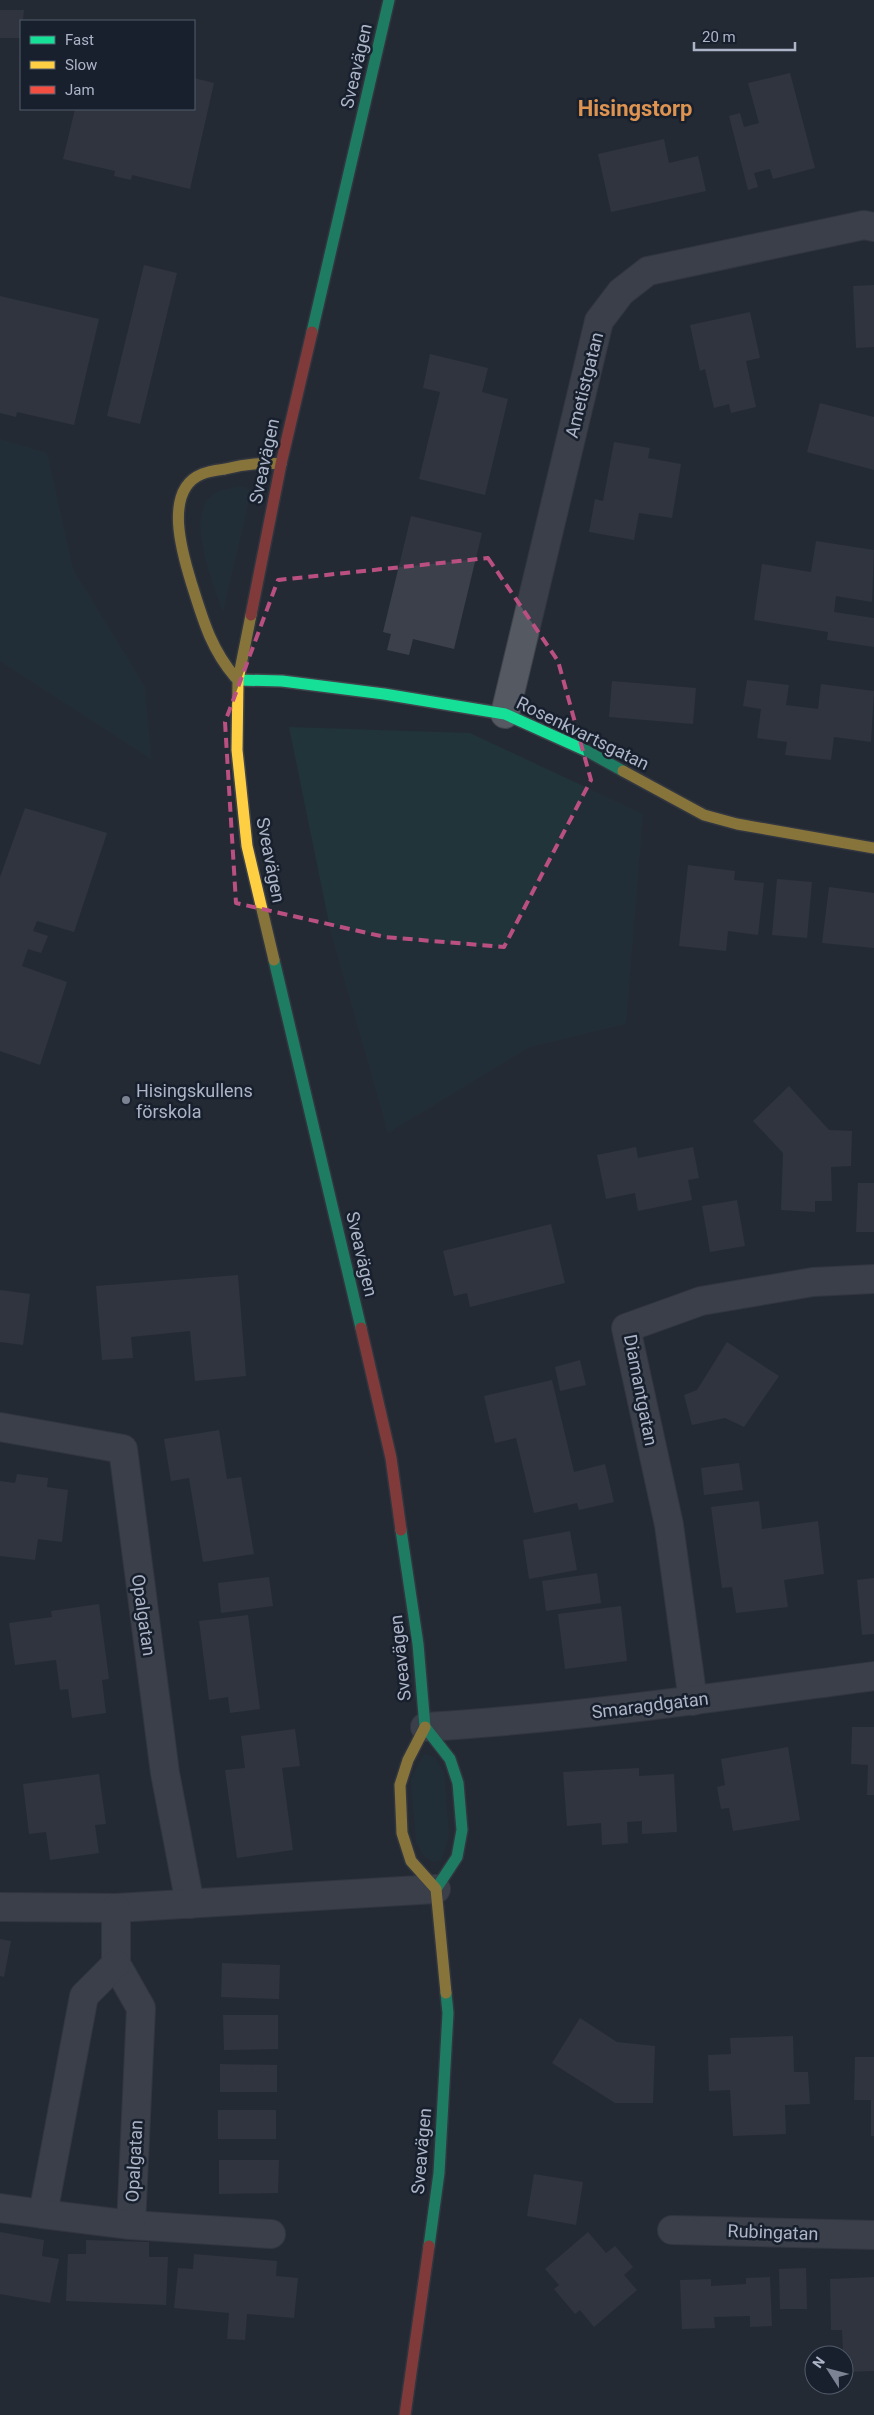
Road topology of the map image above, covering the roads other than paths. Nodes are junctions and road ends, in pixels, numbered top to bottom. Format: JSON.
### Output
{"nodes":[{"id":1,"x":389,"y":0,"type":"edge"},
{"id":2,"x":874,"y":227,"type":"edge"},
{"id":3,"x":281,"y":464,"type":"junction"},
{"id":4,"x":238,"y":680,"type":"junction"},
{"id":5,"x":505,"y":714,"type":"junction"},
{"id":6,"x":874,"y":848,"type":"edge"},
{"id":7,"x":874,"y":1279,"type":"edge"},
{"id":8,"x":0,"y":1427,"type":"edge"},
{"id":9,"x":874,"y":1676,"type":"edge"},
{"id":10,"x":694,"y":1701,"type":"junction"},
{"id":11,"x":426,"y":1727,"type":"junction"},
{"id":12,"x":436,"y":1889,"type":"junction"},
{"id":13,"x":190,"y":1904,"type":"junction"},
{"id":14,"x":0,"y":1907,"type":"edge"},
{"id":15,"x":116,"y":1908,"type":"junction"},
{"id":16,"x":116,"y":1964,"type":"junction"},
{"id":17,"x":0,"y":2208,"type":"edge"},
{"id":18,"x":43,"y":2214,"type":"junction"},
{"id":19,"x":131,"y":2225,"type":"junction"},
{"id":20,"x":672,"y":2230,"type":"dead end"},
{"id":21,"x":271,"y":2234,"type":"dead end"},
{"id":22,"x":874,"y":2235,"type":"edge"},
{"id":23,"x":405,"y":2415,"type":"edge"}],
"edges":[{"from":1,"to":3,"type":"street","name":"Sveavägen"},
{"from":2,"to":5,"type":"street","name":"Ametistgatan"},
{"from":3,"to":4,"type":"street","name":"Sveavägen"},
{"from":3,"to":4,"type":"street"},
{"from":4,"to":5,"type":"street","name":"Rosenkvartsgatan"},
{"from":4,"to":11,"type":"street","name":"Sveavägen"},
{"from":5,"to":6,"type":"street","name":"Rosenkvartsgatan"},
{"from":7,"to":10,"type":"street","name":"Diamantgatan"},
{"from":8,"to":13,"type":"street","name":"Opalgatan"},
{"from":9,"to":10,"type":"street","name":"Smaragdgatan"},
{"from":10,"to":11,"type":"street","name":"Smaragdgatan"},
{"from":11,"to":12,"type":"street"},
{"from":11,"to":12,"type":"street"},
{"from":12,"to":13,"type":"street"},
{"from":12,"to":23,"type":"street","name":"Sveavägen"},
{"from":13,"to":15,"type":"street"},
{"from":14,"to":15,"type":"street"},
{"from":15,"to":16,"type":"street","name":"Opalgatan"},
{"from":16,"to":18,"type":"street"},
{"from":16,"to":19,"type":"street","name":"Opalgatan"},
{"from":17,"to":18,"type":"street"},
{"from":18,"to":19,"type":"street"},
{"from":19,"to":21,"type":"street","name":"Opalgatan"},
{"from":20,"to":22,"type":"street","name":"Rubingatan"}]}
